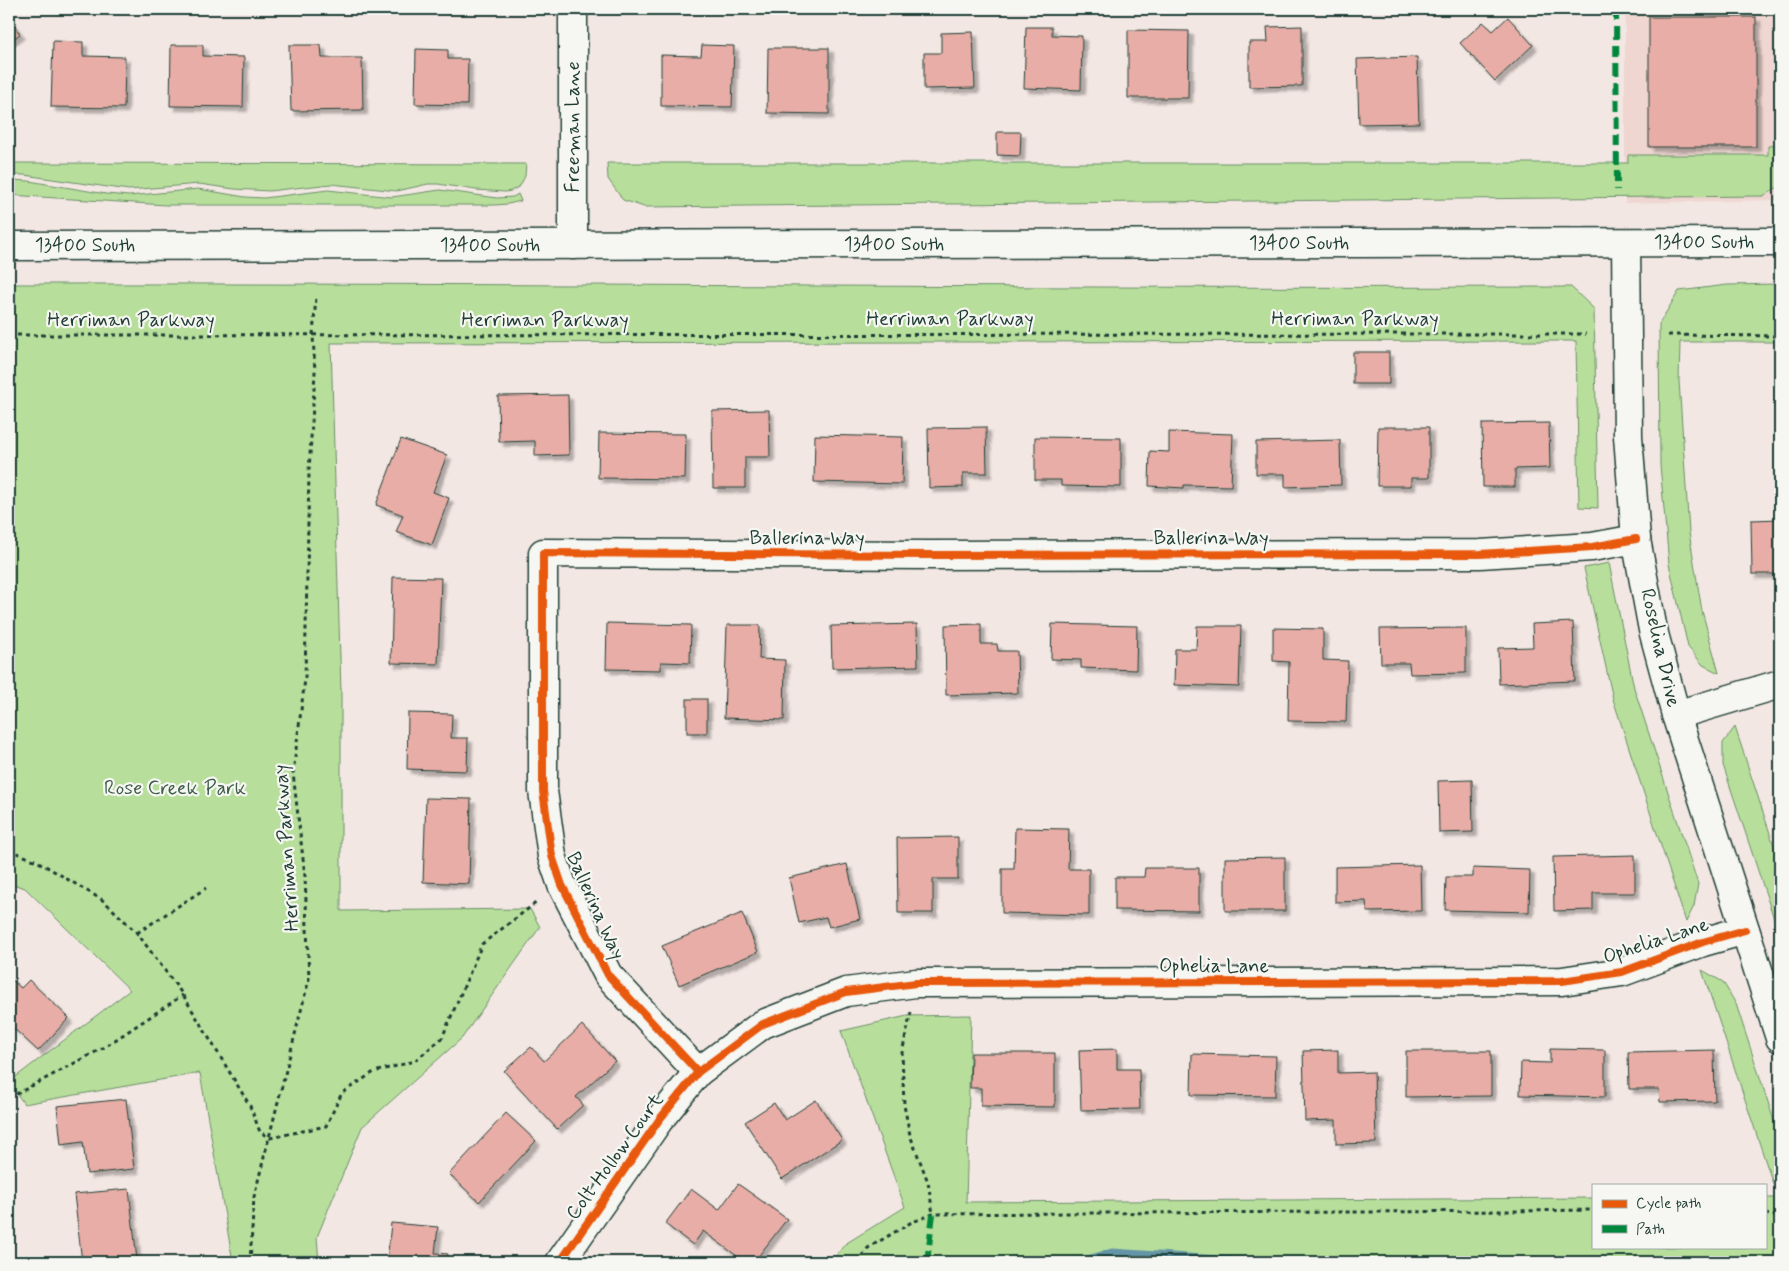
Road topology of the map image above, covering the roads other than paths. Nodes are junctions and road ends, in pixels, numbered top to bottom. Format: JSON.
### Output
{"nodes":[{"id":1,"x":573,"y":9,"type":"edge"},
{"id":2,"x":1780,"y":242,"type":"edge"},
{"id":3,"x":1626,"y":243,"type":"junction"},
{"id":4,"x":573,"y":245,"type":"junction"},
{"id":5,"x":9,"y":246,"type":"edge"},
{"id":6,"x":1636,"y":539,"type":"junction"},
{"id":7,"x":1780,"y":684,"type":"edge"},
{"id":8,"x":1676,"y":715,"type":"junction"},
{"id":9,"x":1745,"y":930,"type":"junction"},
{"id":10,"x":1780,"y":1038,"type":"edge"},
{"id":11,"x":698,"y":1072,"type":"junction"},
{"id":12,"x":560,"y":1262,"type":"edge"}],
"edges":[{"from":1,"to":4,"type":"street","name":"Freeman Lane"},
{"from":2,"to":3,"type":"street","name":"13400 South"},
{"from":3,"to":4,"type":"street","name":"13400 South"},
{"from":3,"to":6,"type":"street","name":"Roselina Drive"},
{"from":4,"to":5,"type":"street","name":"13400 South"},
{"from":6,"to":8,"type":"street","name":"Roselina Drive"},
{"from":6,"to":11,"type":"street","name":"Ballerina Way"},
{"from":7,"to":8,"type":"street"},
{"from":8,"to":9,"type":"street","name":"Roselina Drive"},
{"from":9,"to":10,"type":"street","name":"Roselina Drive"},
{"from":9,"to":11,"type":"street","name":"Ophelia Lane"},
{"from":11,"to":12,"type":"street","name":"Colt Hollow Court"}]}
